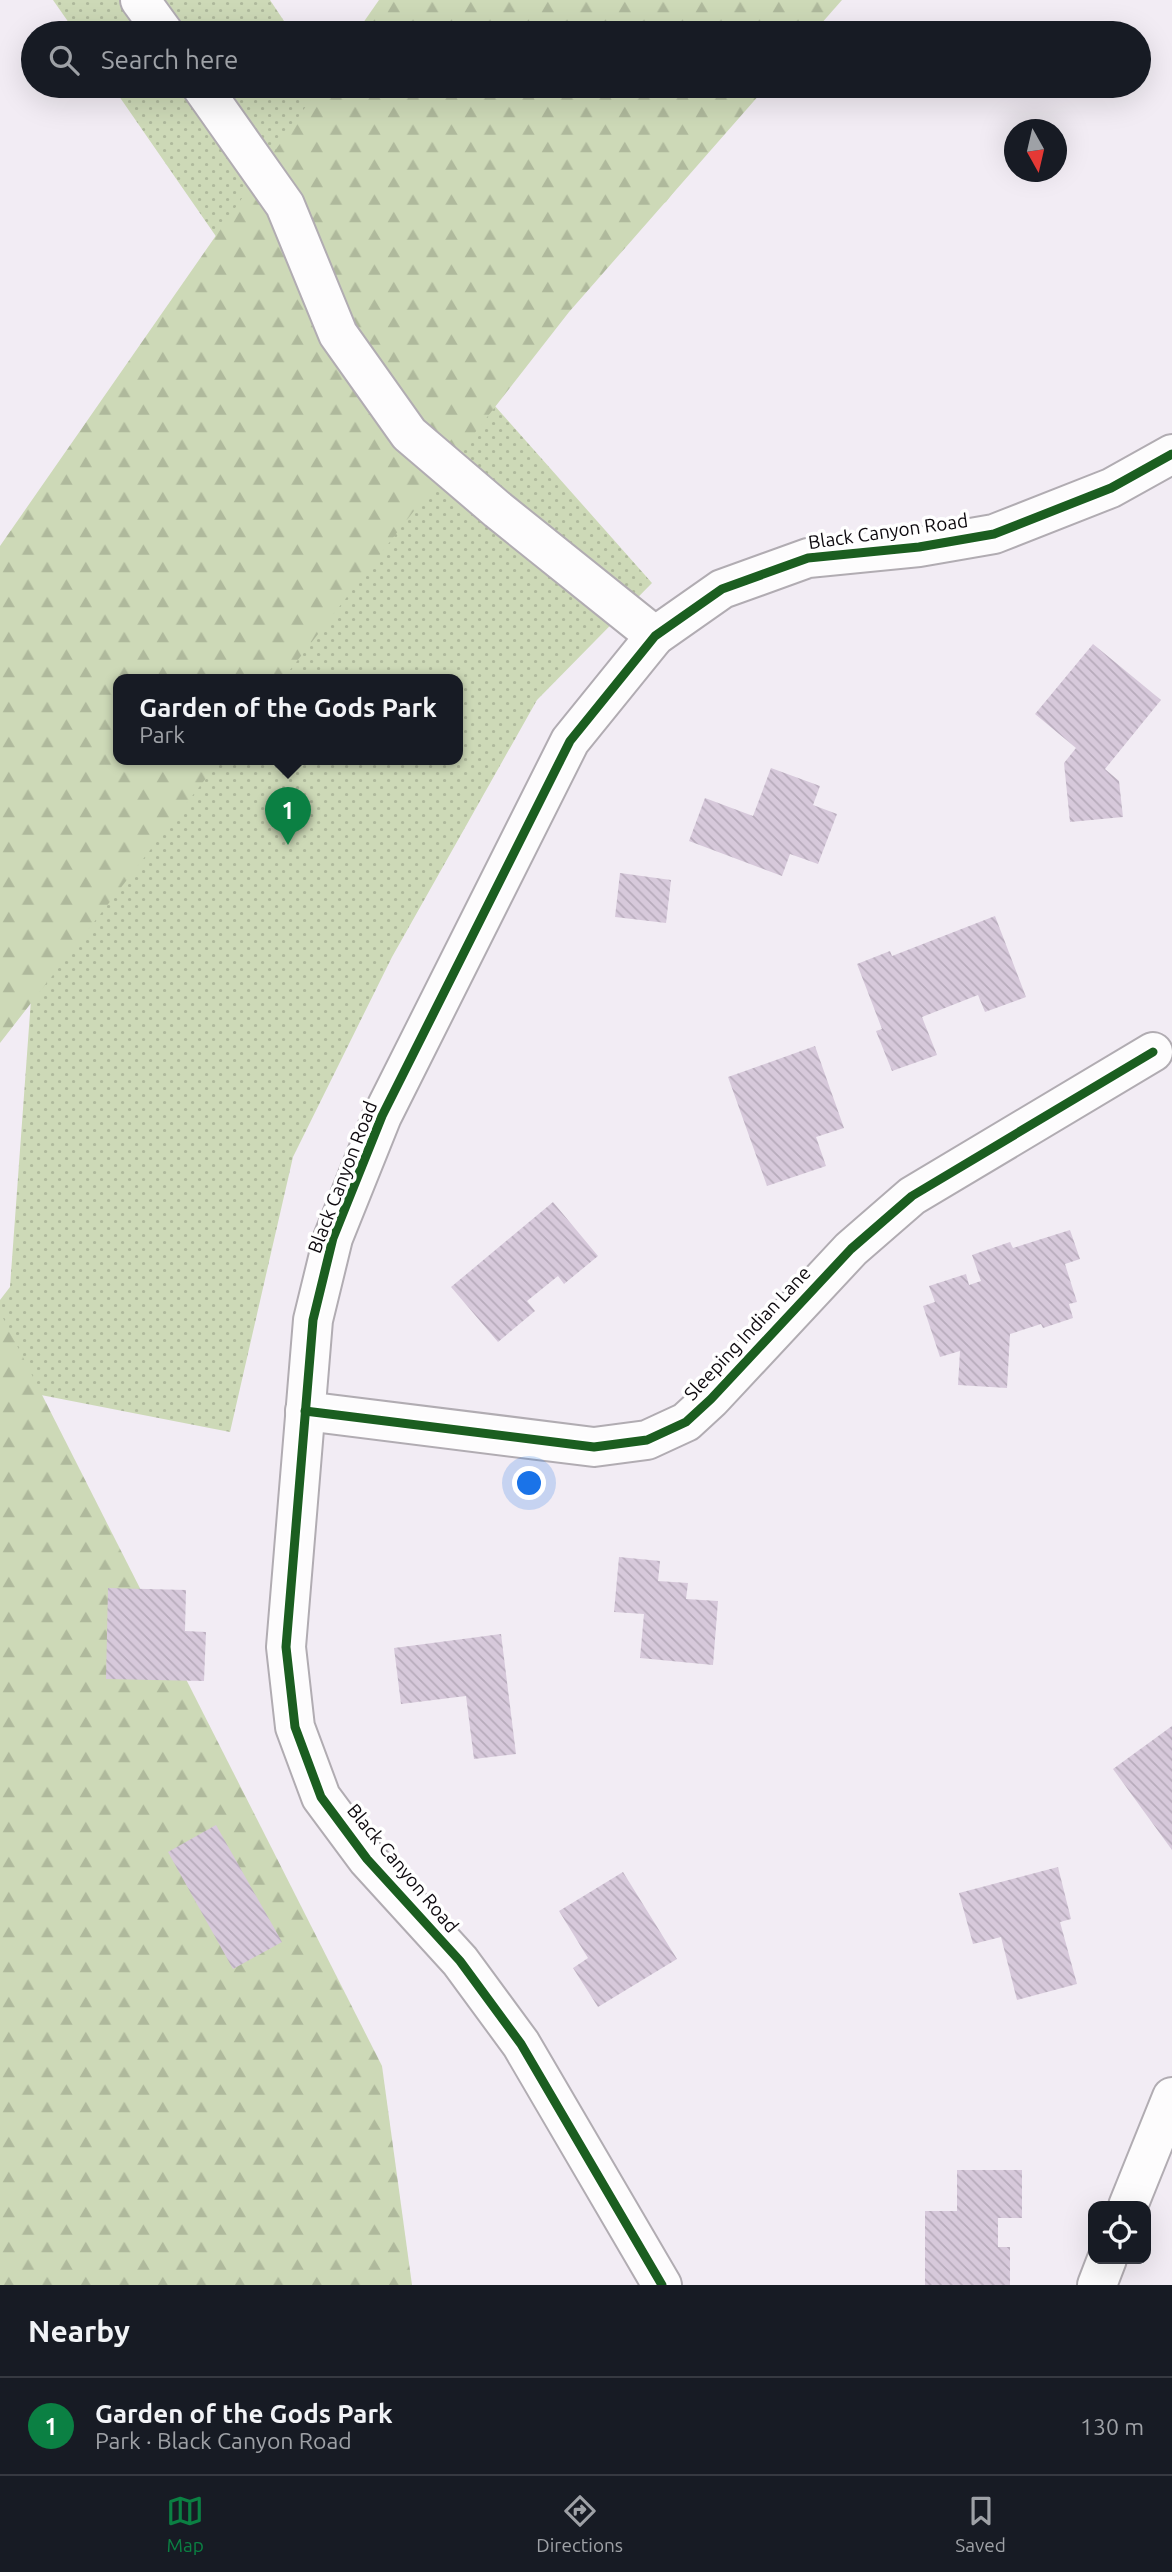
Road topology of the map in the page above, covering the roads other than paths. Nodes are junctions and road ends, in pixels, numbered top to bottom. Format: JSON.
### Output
{"nodes":[{"id":1,"x":140,"y":0,"type":"edge"},
{"id":2,"x":155,"y":21,"type":"edge"},
{"id":3,"x":209,"y":98,"type":"edge"},
{"id":4,"x":1172,"y":454,"type":"edge"},
{"id":5,"x":655,"y":636,"type":"junction"},
{"id":6,"x":1153,"y":1052,"type":"dead end"},
{"id":7,"x":305,"y":1411,"type":"junction"},
{"id":8,"x":1172,"y":2097,"type":"edge"},
{"id":9,"x":1130,"y":2201,"type":"edge"},
{"id":10,"x":1105,"y":2264,"type":"edge"},
{"id":11,"x":662,"y":2285,"type":"edge"},
{"id":12,"x":1097,"y":2285,"type":"edge"}],
"edges":[{"from":1,"to":2,"type":"street"},
{"from":3,"to":5,"type":"street"},
{"from":4,"to":5,"type":"street","name":"Black Canyon Road"},
{"from":5,"to":7,"type":"street","name":"Black Canyon Road"},
{"from":6,"to":7,"type":"street","name":"Sleeping Indian Lane"},
{"from":7,"to":11,"type":"street","name":"Black Canyon Road"},
{"from":8,"to":9,"type":"street"},
{"from":10,"to":12,"type":"street"}]}
